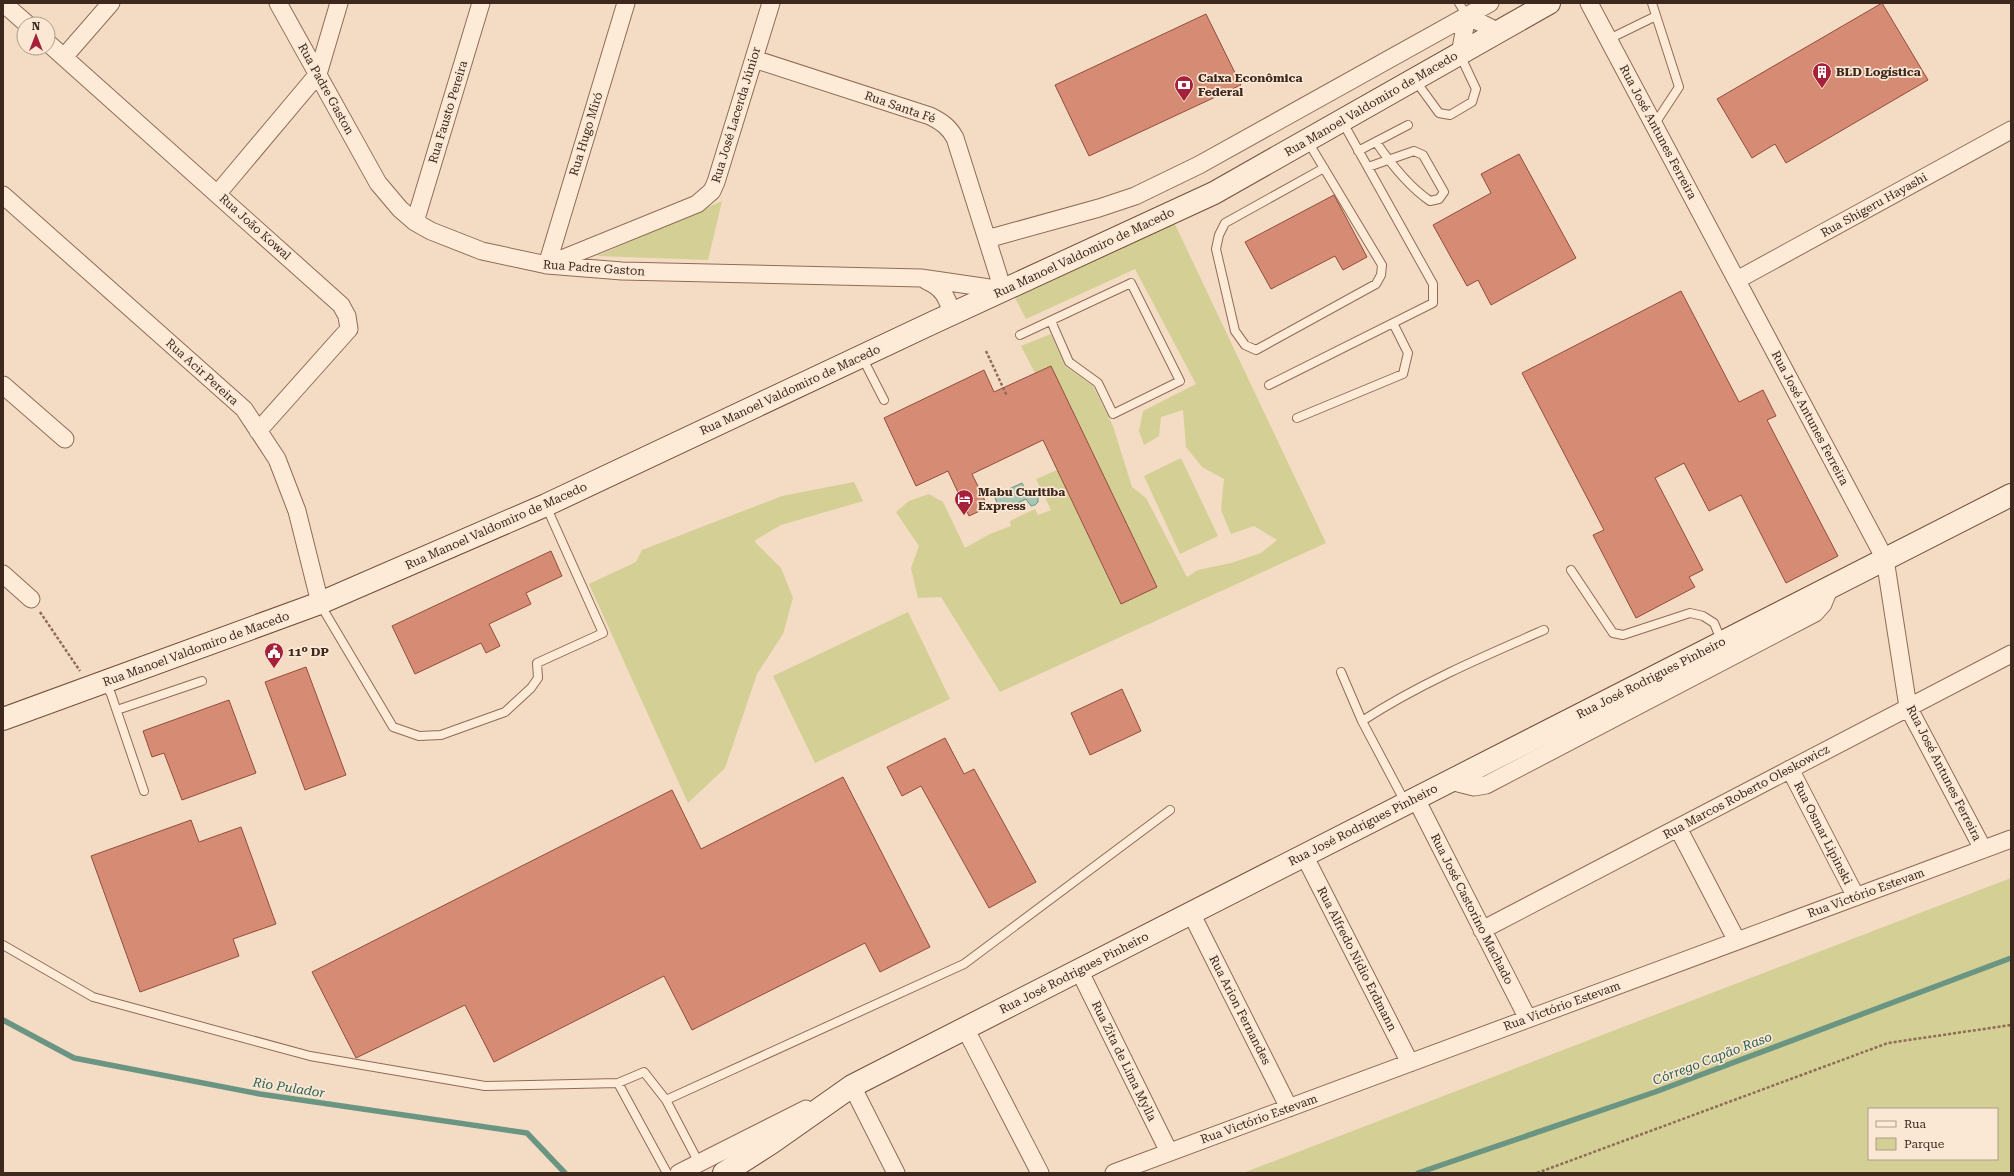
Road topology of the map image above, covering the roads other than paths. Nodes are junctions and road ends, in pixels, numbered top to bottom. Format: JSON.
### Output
{"nodes":[{"id":1,"x":3,"y":3,"type":"edge"},
{"id":2,"x":111,"y":3,"type":"edge"},
{"id":3,"x":278,"y":3,"type":"edge"},
{"id":4,"x":339,"y":3,"type":"edge"},
{"id":5,"x":482,"y":3,"type":"edge"},
{"id":6,"x":626,"y":3,"type":"edge"},
{"id":7,"x":771,"y":3,"type":"edge"},
{"id":8,"x":1490,"y":3,"type":"edge"},
{"id":9,"x":1550,"y":3,"type":"edge"},
{"id":10,"x":1589,"y":3,"type":"edge"},
{"id":11,"x":1652,"y":3,"type":"edge"},
{"id":12,"x":1463,"y":10,"type":"edge"},
{"id":13,"x":18,"y":16,"type":"edge"},
{"id":14,"x":1656,"y":16,"type":"junction"},
{"id":15,"x":1499,"y":32,"type":"junction"},
{"id":16,"x":1608,"y":39,"type":"junction"},
{"id":17,"x":56,"y":50,"type":"edge"},
{"id":18,"x":1460,"y":54,"type":"junction"},
{"id":19,"x":64,"y":57,"type":"junction"},
{"id":20,"x":754,"y":59,"type":"junction"},
{"id":21,"x":318,"y":74,"type":"junction"},
{"id":22,"x":1415,"y":79,"type":"junction"},
{"id":23,"x":1341,"y":121,"type":"junction"},
{"id":24,"x":1408,"y":125,"type":"dead end"},
{"id":25,"x":1654,"y":125,"type":"junction"},
{"id":26,"x":2011,"y":130,"type":"edge"},
{"id":27,"x":1307,"y":140,"type":"junction"},
{"id":28,"x":1376,"y":142,"type":"junction"},
{"id":29,"x":1358,"y":151,"type":"junction"},
{"id":30,"x":1389,"y":160,"type":"junction"},
{"id":31,"x":1368,"y":167,"type":"junction"},
{"id":32,"x":1324,"y":168,"type":"junction"},
{"id":33,"x":218,"y":193,"type":"junction"},
{"id":34,"x":3,"y":195,"type":"edge"},
{"id":35,"x":414,"y":222,"type":"junction"},
{"id":36,"x":987,"y":239,"type":"junction"},
{"id":37,"x":547,"y":265,"type":"junction"},
{"id":38,"x":921,"y":278,"type":"junction"},
{"id":39,"x":1737,"y":280,"type":"junction"},
{"id":40,"x":1003,"y":290,"type":"junction"},
{"id":41,"x":952,"y":314,"type":"junction"},
{"id":42,"x":1050,"y":321,"type":"junction"},
{"id":43,"x":1393,"y":323,"type":"junction"},
{"id":44,"x":1020,"y":335,"type":"dead end"},
{"id":45,"x":862,"y":356,"type":"junction"},
{"id":46,"x":3,"y":385,"type":"edge"},
{"id":47,"x":1269,"y":385,"type":"dead end"},
{"id":48,"x":884,"y":400,"type":"dead end"},
{"id":49,"x":1297,"y":418,"type":"dead end"},
{"id":50,"x":258,"y":430,"type":"junction"},
{"id":51,"x":65,"y":439,"type":"dead end"},
{"id":52,"x":2011,"y":495,"type":"edge"},
{"id":53,"x":546,"y":505,"type":"junction"},
{"id":54,"x":1885,"y":559,"type":"junction"},
{"id":55,"x":1571,"y":570,"type":"dead end"},
{"id":56,"x":3,"y":574,"type":"edge"},
{"id":57,"x":1830,"y":587,"type":"junction"},
{"id":58,"x":31,"y":598,"type":"road end"},
{"id":59,"x":320,"y":603,"type":"junction"},
{"id":60,"x":1544,"y":630,"type":"dead end"},
{"id":61,"x":1722,"y":642,"type":"junction"},
{"id":62,"x":2011,"y":654,"type":"edge"},
{"id":63,"x":1341,"y":672,"type":"dead end"},
{"id":64,"x":202,"y":681,"type":"dead end"},
{"id":65,"x":97,"y":685,"type":"junction"},
{"id":66,"x":1908,"y":708,"type":"junction"},
{"id":67,"x":117,"y":710,"type":"junction"},
{"id":68,"x":3,"y":719,"type":"edge"},
{"id":69,"x":1362,"y":721,"type":"junction"},
{"id":70,"x":1790,"y":769,"type":"junction"},
{"id":71,"x":1450,"y":781,"type":"junction"},
{"id":72,"x":144,"y":791,"type":"dead end"},
{"id":73,"x":1411,"y":801,"type":"junction"},
{"id":74,"x":1170,"y":810,"type":"dead end"},
{"id":75,"x":1678,"y":828,"type":"junction"},
{"id":76,"x":2011,"y":839,"type":"edge"},
{"id":77,"x":1983,"y":850,"type":"junction"},
{"id":78,"x":1304,"y":855,"type":"junction"},
{"id":79,"x":1856,"y":897,"type":"junction"},
{"id":80,"x":1191,"y":913,"type":"junction"},
{"id":81,"x":1482,"y":930,"type":"junction"},
{"id":82,"x":1737,"y":941,"type":"junction"},
{"id":83,"x":3,"y":945,"type":"edge"},
{"id":84,"x":1079,"y":970,"type":"junction"},
{"id":85,"x":1528,"y":1019,"type":"junction"},
{"id":86,"x":965,"y":1028,"type":"junction"},
{"id":87,"x":1410,"y":1063,"type":"junction"},
{"id":88,"x":618,"y":1084,"type":"junction"},
{"id":89,"x":852,"y":1086,"type":"junction"},
{"id":90,"x":666,"y":1100,"type":"junction"},
{"id":91,"x":1289,"y":1108,"type":"junction"},
{"id":92,"x":1169,"y":1152,"type":"junction"},
{"id":93,"x":699,"y":1163,"type":"junction"},
{"id":94,"x":667,"y":1173,"type":"edge"},
{"id":95,"x":679,"y":1173,"type":"edge"},
{"id":96,"x":724,"y":1173,"type":"edge"},
{"id":97,"x":896,"y":1173,"type":"edge"},
{"id":98,"x":1040,"y":1173,"type":"edge"},
{"id":99,"x":1114,"y":1173,"type":"edge"}],
"edges":[{"from":1,"to":13,"type":"street"},
{"from":2,"to":19,"type":"street"},
{"from":3,"to":21,"type":"street","name":"Rua Padre Gaston"},
{"from":4,"to":21,"type":"street"},
{"from":5,"to":35,"type":"street","name":"Rua Fausto Pereira"},
{"from":6,"to":37,"type":"street","name":"Rua Hugo Miró"},
{"from":7,"to":20,"type":"street","name":"Rua José Lacerda Júnior"},
{"from":8,"to":12,"type":"street"},
{"from":9,"to":15,"type":"main road","name":"Rua Manoel Valdomiro de Macedo"},
{"from":10,"to":16,"type":"street","name":"Rua José Antunes Ferreira"},
{"from":11,"to":14,"type":"lane"},
{"from":12,"to":15,"type":"street"},
{"from":12,"to":18,"type":"street"},
{"from":12,"to":36,"type":"street"},
{"from":14,"to":16,"type":"lane"},
{"from":14,"to":25,"type":"lane"},
{"from":15,"to":18,"type":"main road","name":"Rua Manoel Valdomiro de Macedo"},
{"from":16,"to":25,"type":"street","name":"Rua José Antunes Ferreira"},
{"from":17,"to":19,"type":"street","name":"Rua João Kowal"},
{"from":18,"to":22,"type":"main road","name":"Rua Manoel Valdomiro de Macedo"},
{"from":18,"to":22,"type":"lane"},
{"from":19,"to":33,"type":"street","name":"Rua João Kowal"},
{"from":20,"to":36,"type":"street","name":"Rua Santa Fé"},
{"from":20,"to":37,"type":"street","name":"Rua José Lacerda Júnior"},
{"from":21,"to":33,"type":"street"},
{"from":21,"to":35,"type":"street","name":"Rua Padre Gaston"},
{"from":22,"to":23,"type":"main road","name":"Rua Manoel Valdomiro de Macedo"},
{"from":23,"to":27,"type":"main road","name":"Rua Manoel Valdomiro de Macedo"},
{"from":23,"to":29,"type":"lane"},
{"from":24,"to":28,"type":"lane"},
{"from":25,"to":39,"type":"street","name":"Rua José Antunes Ferreira"},
{"from":26,"to":39,"type":"street","name":"Rua Shigeru Hayashi"},
{"from":27,"to":32,"type":"lane"},
{"from":27,"to":40,"type":"main road","name":"Rua Manoel Valdomiro de Macedo"},
{"from":28,"to":29,"type":"lane"},
{"from":28,"to":30,"type":"lane"},
{"from":29,"to":31,"type":"lane"},
{"from":30,"to":30,"type":"lane"},
{"from":30,"to":31,"type":"lane"},
{"from":31,"to":43,"type":"lane"},
{"from":32,"to":32,"type":"lane"},
{"from":33,"to":50,"type":"street","name":"Rua João Kowal"},
{"from":34,"to":50,"type":"street","name":"Rua Acir Pereira"},
{"from":35,"to":37,"type":"street","name":"Rua Padre Gaston"},
{"from":36,"to":40,"type":"street","name":"Rua Santa Fé"},
{"from":37,"to":38,"type":"street","name":"Rua Padre Gaston"},
{"from":38,"to":40,"type":"street","name":"Rua Padre Gaston"},
{"from":38,"to":41,"type":"street","name":"Rua Padre Gaston"},
{"from":39,"to":54,"type":"street","name":"Rua José Antunes Ferreira"},
{"from":40,"to":41,"type":"main road","name":"Rua Manoel Valdomiro de Macedo"},
{"from":41,"to":45,"type":"main road","name":"Rua Manoel Valdomiro de Macedo"},
{"from":42,"to":42,"type":"lane"},
{"from":42,"to":44,"type":"lane"},
{"from":43,"to":47,"type":"lane"},
{"from":43,"to":49,"type":"lane"},
{"from":45,"to":48,"type":"lane"},
{"from":45,"to":53,"type":"main road","name":"Rua Manoel Valdomiro de Macedo"},
{"from":46,"to":51,"type":"street"},
{"from":50,"to":59,"type":"street","name":"Rua Acir Pereira"},
{"from":52,"to":54,"type":"main road","name":"Rua José Rodrigues Pinheiro"},
{"from":53,"to":59,"type":"main road","name":"Rua Manoel Valdomiro de Macedo"},
{"from":53,"to":59,"type":"lane"},
{"from":54,"to":57,"type":"main road","name":"Rua José Rodrigues Pinheiro"},
{"from":54,"to":66,"type":"street","name":"Rua José Antunes Ferreira"},
{"from":55,"to":61,"type":"lane"},
{"from":56,"to":58,"type":"street"},
{"from":57,"to":61,"type":"main road","name":"Rua José Rodrigues Pinheiro"},
{"from":57,"to":71,"type":"street"},
{"from":59,"to":65,"type":"main road","name":"Rua Manoel Valdomiro de Macedo"},
{"from":60,"to":69,"type":"lane"},
{"from":61,"to":71,"type":"main road","name":"Rua José Rodrigues Pinheiro"},
{"from":62,"to":66,"type":"street","name":"Rua Marcos Roberto Oleskowicz"},
{"from":63,"to":69,"type":"lane"},
{"from":64,"to":67,"type":"lane"},
{"from":65,"to":67,"type":"lane"},
{"from":65,"to":68,"type":"main road","name":"Rua Manoel Valdomiro de Macedo"},
{"from":66,"to":70,"type":"street","name":"Rua Marcos Roberto Oleskowicz"},
{"from":66,"to":77,"type":"street","name":"Rua José Antunes Ferreira"},
{"from":67,"to":72,"type":"lane"},
{"from":69,"to":73,"type":"lane"},
{"from":70,"to":75,"type":"street","name":"Rua Marcos Roberto Oleskowicz"},
{"from":70,"to":79,"type":"street","name":"Rua Osmar Lipinski"},
{"from":71,"to":73,"type":"main road","name":"Rua José Rodrigues Pinheiro"},
{"from":73,"to":78,"type":"main road","name":"Rua José Rodrigues Pinheiro"},
{"from":73,"to":81,"type":"street","name":"Rua José Castorino Machado"},
{"from":74,"to":90,"type":"lane"},
{"from":75,"to":81,"type":"street","name":"Rua Marcos Roberto Oleskowicz"},
{"from":75,"to":82,"type":"street"},
{"from":76,"to":77,"type":"street","name":"Rua Victório Estevam"},
{"from":77,"to":79,"type":"street","name":"Rua Victório Estevam"},
{"from":78,"to":80,"type":"main road","name":"Rua José Rodrigues Pinheiro"},
{"from":78,"to":87,"type":"street","name":"Rua Alfredo Nídio Erdmann"},
{"from":79,"to":82,"type":"street","name":"Rua Victório Estevam"},
{"from":80,"to":84,"type":"main road","name":"Rua José Rodrigues Pinheiro"},
{"from":80,"to":91,"type":"street","name":"Rua Arion Fernandes"},
{"from":81,"to":85,"type":"street","name":"Rua José Castorino Machado"},
{"from":82,"to":85,"type":"street","name":"Rua Victório Estevam"},
{"from":83,"to":88,"type":"lane"},
{"from":84,"to":86,"type":"main road","name":"Rua José Rodrigues Pinheiro"},
{"from":84,"to":92,"type":"street","name":"Rua Zita de Lima Mylla"},
{"from":85,"to":87,"type":"street","name":"Rua Victório Estevam"},
{"from":86,"to":89,"type":"main road","name":"Rua José Rodrigues Pinheiro"},
{"from":86,"to":98,"type":"street"},
{"from":87,"to":91,"type":"street","name":"Rua Victório Estevam"},
{"from":88,"to":90,"type":"lane"},
{"from":88,"to":94,"type":"lane"},
{"from":89,"to":93,"type":"street"},
{"from":89,"to":96,"type":"main road","name":"Rua José Rodrigues Pinheiro"},
{"from":89,"to":97,"type":"street"},
{"from":90,"to":93,"type":"lane"},
{"from":91,"to":92,"type":"street","name":"Rua Victório Estevam"},
{"from":92,"to":99,"type":"street","name":"Rua Victório Estevam"},
{"from":93,"to":95,"type":"street"}]}
